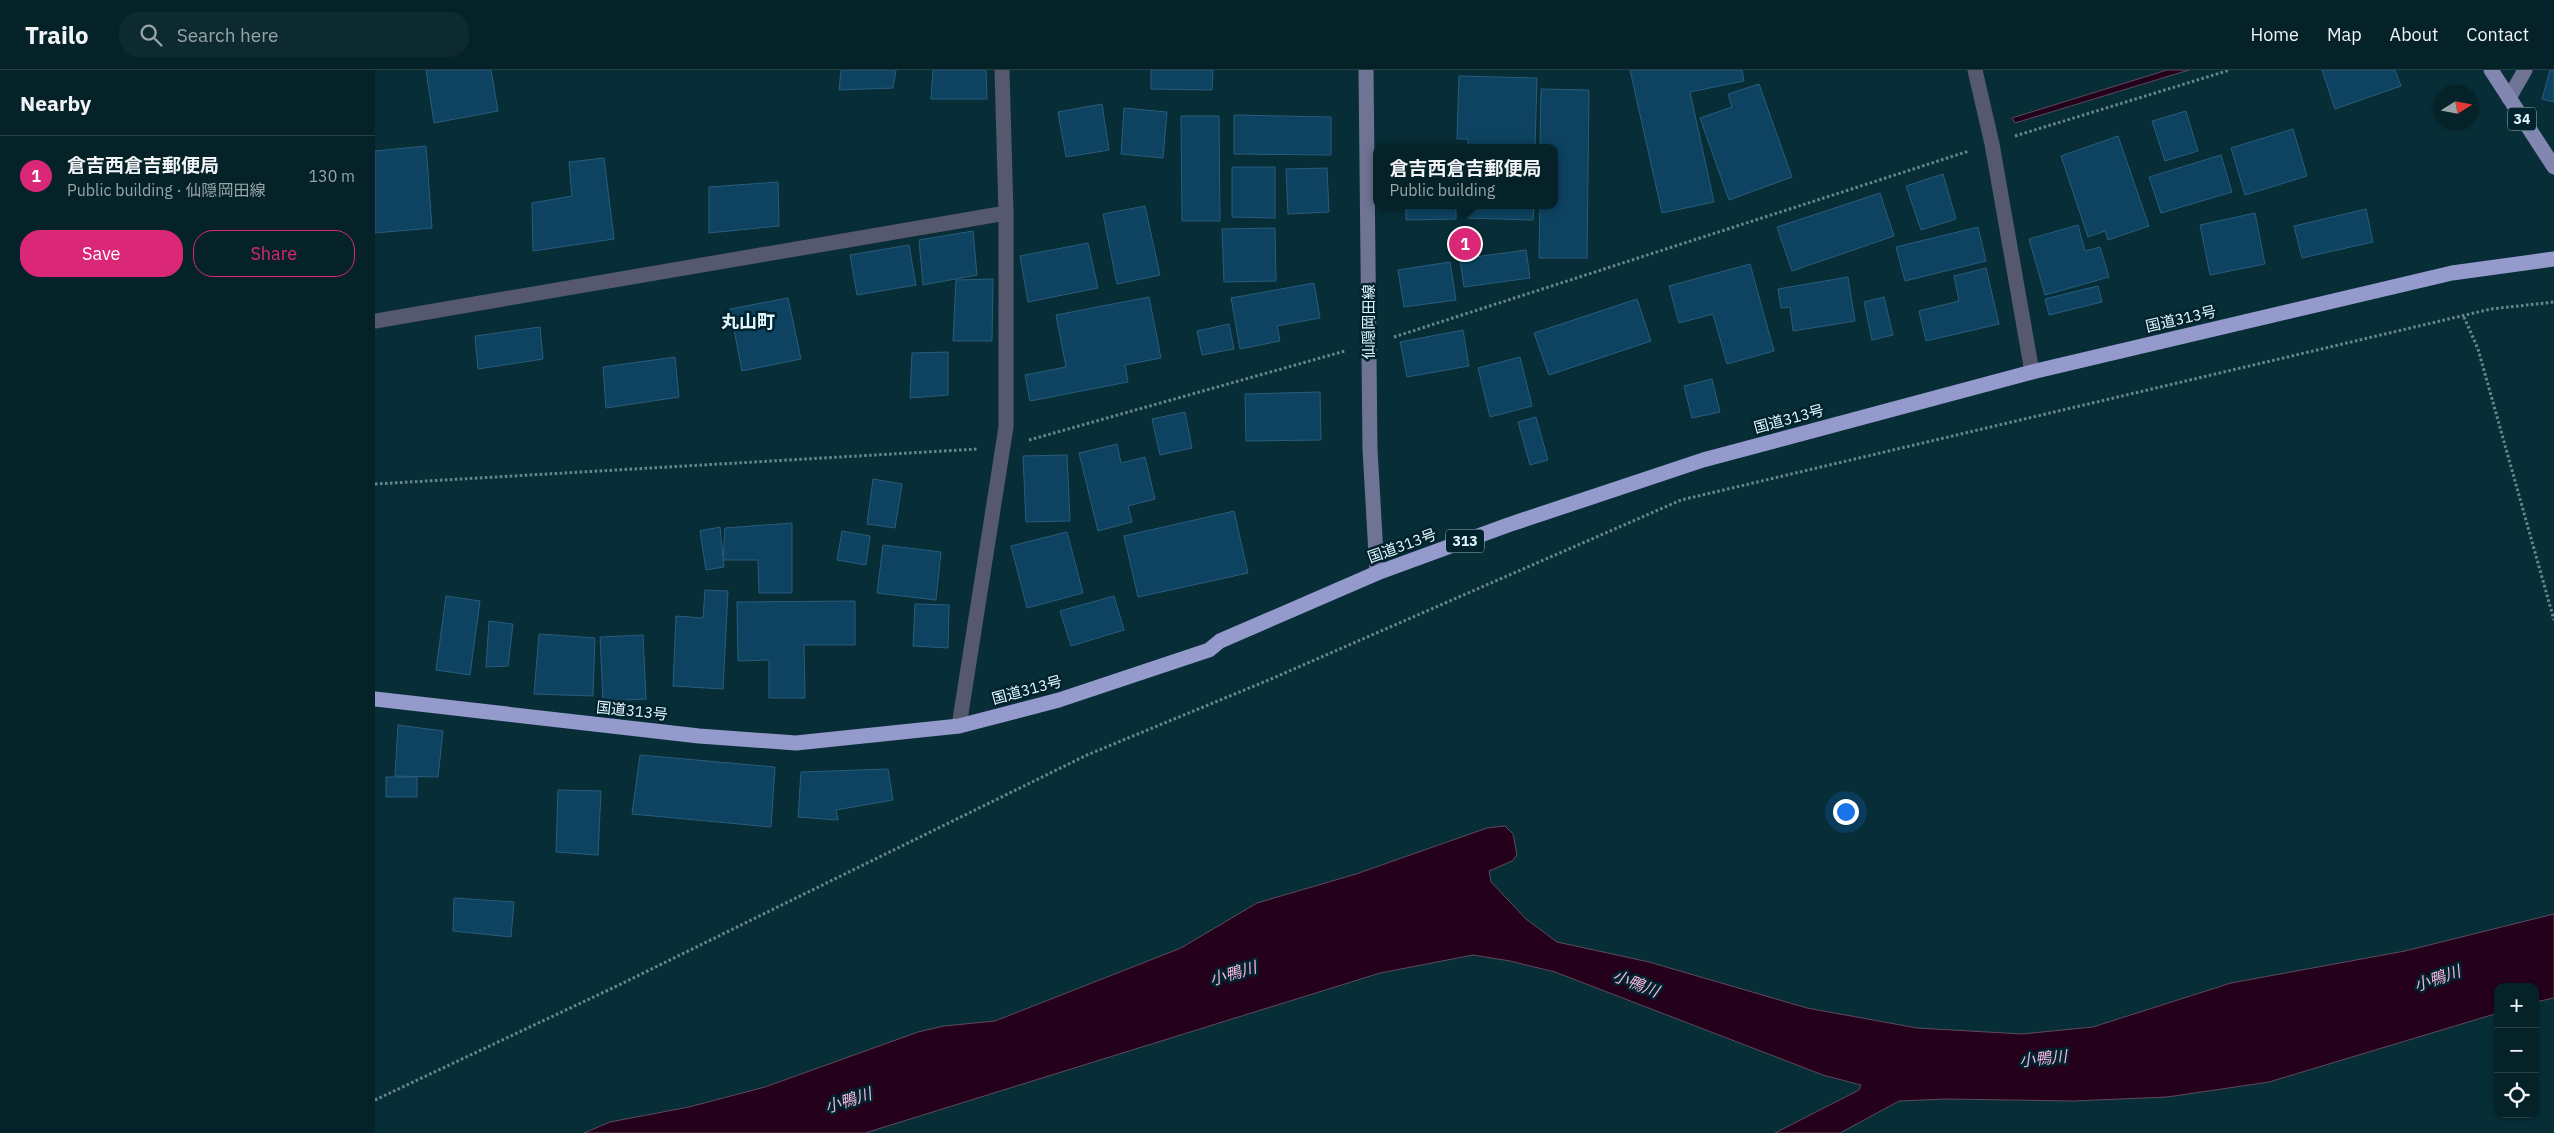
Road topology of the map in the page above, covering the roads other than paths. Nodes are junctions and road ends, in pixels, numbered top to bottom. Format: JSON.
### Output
{"nodes":[{"id":1,"x":1001,"y":70,"type":"edge"},
{"id":2,"x":1366,"y":70,"type":"edge"},
{"id":3,"x":1975,"y":70,"type":"edge"},
{"id":4,"x":2491,"y":70,"type":"edge"},
{"id":5,"x":2525,"y":70,"type":"edge"},
{"id":6,"x":2509,"y":98,"type":"junction"},
{"id":7,"x":2554,"y":167,"type":"edge"},
{"id":8,"x":1006,"y":213,"type":"junction"},
{"id":9,"x":2554,"y":260,"type":"edge"},
{"id":10,"x":375,"y":321,"type":"edge"},
{"id":11,"x":2032,"y":372,"type":"junction"},
{"id":12,"x":1377,"y":573,"type":"junction"},
{"id":13,"x":375,"y":700,"type":"edge"},
{"id":14,"x":959,"y":726,"type":"junction"}],
"edges":[{"from":1,"to":8,"type":"street"},
{"from":2,"to":12,"type":"main road","name":"仙隠岡田線"},
{"from":3,"to":11,"type":"street"},
{"from":4,"to":6,"type":"main road","number":"34"},
{"from":5,"to":6,"type":"main road"},
{"from":6,"to":7,"type":"main road","number":"34"},
{"from":8,"to":10,"type":"street"},
{"from":8,"to":14,"type":"street"},
{"from":9,"to":11,"type":"highway","name":"国道313号","number":"313"},
{"from":11,"to":12,"type":"highway","name":"国道313号","number":"313"},
{"from":12,"to":14,"type":"highway","name":"国道313号","number":"313"},
{"from":13,"to":14,"type":"highway","name":"国道313号","number":"313"}]}
